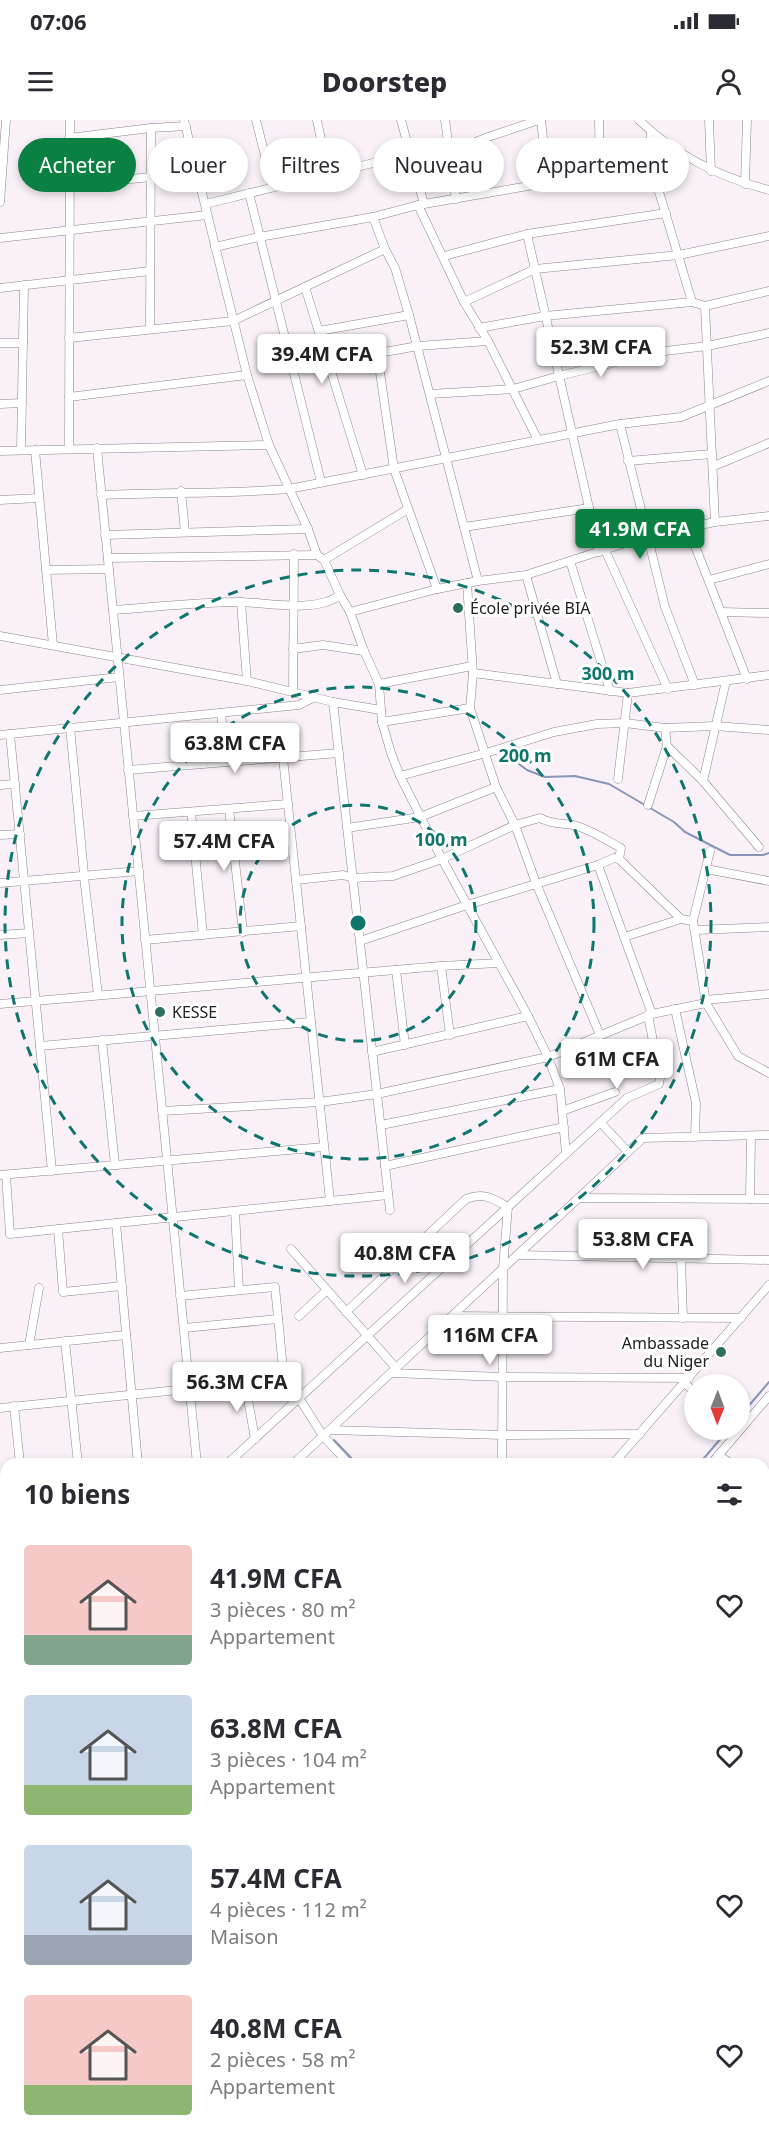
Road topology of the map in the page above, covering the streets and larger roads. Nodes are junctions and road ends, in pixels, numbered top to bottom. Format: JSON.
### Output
{"nodes":[{"id":1,"x":6,"y":120,"type":"edge"},
{"id":2,"x":70,"y":120,"type":"edge"},
{"id":3,"x":256,"y":120,"type":"edge"},
{"id":4,"x":317,"y":120,"type":"edge"},
{"id":5,"x":401,"y":120,"type":"edge"},
{"id":6,"x":445,"y":120,"type":"edge"},
{"id":7,"x":540,"y":120,"type":"edge"},
{"id":8,"x":599,"y":120,"type":"edge"},
{"id":9,"x":639,"y":120,"type":"edge"},
{"id":10,"x":709,"y":120,"type":"edge"},
{"id":11,"x":747,"y":120,"type":"edge"},
{"id":12,"x":185,"y":123,"type":"edge"},
{"id":13,"x":151,"y":128,"type":"junction"},
{"id":14,"x":651,"y":132,"type":"junction"},
{"id":15,"x":3,"y":137,"type":"edge"},
{"id":16,"x":69,"y":138,"type":"joint"},
{"id":17,"x":151,"y":138,"type":"edge"},
{"id":18,"x":261,"y":138,"type":"edge"},
{"id":19,"x":321,"y":138,"type":"edge"},
{"id":20,"x":406,"y":138,"type":"edge"},
{"id":21,"x":447,"y":138,"type":"edge"},
{"id":22,"x":486,"y":138,"type":"edge"},
{"id":23,"x":542,"y":138,"type":"edge"},
{"id":24,"x":599,"y":138,"type":"edge"},
{"id":25,"x":651,"y":138,"type":"edge"},
{"id":26,"x":711,"y":171,"type":"junction"},
{"id":27,"x":745,"y":184,"type":"junction"},
{"id":28,"x":516,"y":189,"type":"edge"},
{"id":29,"x":260,"y":190,"type":"edge"},
{"id":30,"x":769,"y":190,"type":"edge"},
{"id":31,"x":69,"y":192,"type":"edge"},
{"id":32,"x":151,"y":192,"type":"edge"},
{"id":33,"x":418,"y":192,"type":"edge"},
{"id":34,"x":455,"y":192,"type":"edge"},
{"id":35,"x":659,"y":192,"type":"edge"},
{"id":36,"x":249,"y":193,"type":"junction"},
{"id":37,"x":0,"y":194,"type":"edge"},
{"id":38,"x":456,"y":199,"type":"junction"},
{"id":39,"x":0,"y":202,"type":"edge"},
{"id":40,"x":205,"y":204,"type":"junction"},
{"id":41,"x":421,"y":205,"type":"junction"},
{"id":42,"x":666,"y":213,"type":"junction"},
{"id":43,"x":207,"y":214,"type":"junction"},
{"id":44,"x":373,"y":218,"type":"junction"},
{"id":45,"x":150,"y":220,"type":"junction"},
{"id":46,"x":69,"y":231,"type":"junction"},
{"id":47,"x":527,"y":234,"type":"junction"},
{"id":48,"x":769,"y":236,"type":"edge"},
{"id":49,"x":259,"y":237,"type":"junction"},
{"id":50,"x":0,"y":238,"type":"edge"},
{"id":51,"x":215,"y":247,"type":"junction"},
{"id":52,"x":385,"y":249,"type":"junction"},
{"id":53,"x":679,"y":255,"type":"junction"},
{"id":54,"x":444,"y":256,"type":"junction"},
{"id":55,"x":535,"y":269,"type":"junction"},
{"id":56,"x":150,"y":271,"type":"junction"},
{"id":57,"x":69,"y":280,"type":"junction"},
{"id":58,"x":24,"y":285,"type":"junction"},
{"id":59,"x":305,"y":286,"type":"junction"},
{"id":60,"x":0,"y":288,"type":"edge"},
{"id":61,"x":769,"y":291,"type":"edge"},
{"id":62,"x":275,"y":301,"type":"junction"},
{"id":63,"x":464,"y":302,"type":"junction"},
{"id":64,"x":692,"y":302,"type":"junction"},
{"id":65,"x":705,"y":306,"type":"junction"},
{"id":66,"x":409,"y":315,"type":"junction"},
{"id":67,"x":545,"y":316,"type":"junction"},
{"id":68,"x":233,"y":321,"type":"junction"},
{"id":69,"x":150,"y":328,"type":"junction"},
{"id":70,"x":480,"y":328,"type":"junction"},
{"id":71,"x":319,"y":331,"type":"junction"},
{"id":72,"x":769,"y":333,"type":"edge"},
{"id":73,"x":69,"y":338,"type":"junction"},
{"id":74,"x":488,"y":341,"type":"junction"},
{"id":75,"x":0,"y":343,"type":"edge"},
{"id":76,"x":23,"y":343,"type":"junction"},
{"id":77,"x":418,"y":346,"type":"junction"},
{"id":78,"x":707,"y":346,"type":"junction"},
{"id":79,"x":377,"y":352,"type":"junction"},
{"id":80,"x":328,"y":362,"type":"junction"},
{"id":81,"x":247,"y":375,"type":"junction"},
{"id":82,"x":559,"y":376,"type":"junction"},
{"id":83,"x":769,"y":381,"type":"edge"},
{"id":84,"x":513,"y":389,"type":"junction"},
{"id":85,"x":430,"y":394,"type":"junction"},
{"id":86,"x":69,"y":397,"type":"junction"},
{"id":87,"x":22,"y":403,"type":"junction"},
{"id":88,"x":0,"y":404,"type":"edge"},
{"id":89,"x":710,"y":406,"type":"junction"},
{"id":90,"x":620,"y":424,"type":"junction"},
{"id":91,"x":572,"y":434,"type":"junction"},
{"id":92,"x":538,"y":440,"type":"junction"},
{"id":93,"x":769,"y":443,"type":"edge"},
{"id":94,"x":269,"y":446,"type":"junction"},
{"id":95,"x":97,"y":448,"type":"junction"},
{"id":96,"x":69,"y":449,"type":"junction"},
{"id":97,"x":21,"y":450,"type":"junction"},
{"id":98,"x":35,"y":450,"type":"junction"},
{"id":99,"x":0,"y":451,"type":"edge"},
{"id":100,"x":712,"y":454,"type":"junction"},
{"id":101,"x":447,"y":459,"type":"junction"},
{"id":102,"x":628,"y":461,"type":"junction"},
{"id":103,"x":714,"y":466,"type":"junction"},
{"id":104,"x":394,"y":469,"type":"junction"},
{"id":105,"x":363,"y":475,"type":"junction"},
{"id":106,"x":321,"y":482,"type":"junction"},
{"id":107,"x":289,"y":489,"type":"junction"},
{"id":108,"x":181,"y":491,"type":"junction"},
{"id":109,"x":101,"y":495,"type":"junction"},
{"id":110,"x":39,"y":498,"type":"junction"},
{"id":111,"x":0,"y":500,"type":"edge"},
{"id":112,"x":589,"y":508,"type":"junction"},
{"id":113,"x":408,"y":509,"type":"junction"},
{"id":114,"x":769,"y":516,"type":"edge"},
{"id":115,"x":715,"y":522,"type":"junction"},
{"id":116,"x":464,"y":527,"type":"junction"},
{"id":117,"x":688,"y":528,"type":"junction"},
{"id":118,"x":308,"y":529,"type":"junction"},
{"id":119,"x":185,"y":532,"type":"junction"},
{"id":120,"x":105,"y":535,"type":"junction"},
{"id":121,"x":647,"y":536,"type":"junction"},
{"id":122,"x":602,"y":551,"type":"junction"},
{"id":123,"x":294,"y":554,"type":"junction"},
{"id":124,"x":321,"y":557,"type":"junction"},
{"id":125,"x":108,"y":558,"type":"junction"},
{"id":126,"x":570,"y":561,"type":"junction"},
{"id":127,"x":769,"y":564,"type":"edge"},
{"id":128,"x":109,"y":569,"type":"junction"},
{"id":129,"x":46,"y":570,"type":"junction"},
{"id":130,"x":526,"y":575,"type":"junction"},
{"id":131,"x":709,"y":580,"type":"junction"},
{"id":132,"x":478,"y":581,"type":"junction"},
{"id":133,"x":468,"y":583,"type":"junction"},
{"id":134,"x":437,"y":589,"type":"junction"},
{"id":135,"x":340,"y":595,"type":"junction"},
{"id":136,"x":241,"y":602,"type":"junction"},
{"id":137,"x":293,"y":606,"type":"junction"},
{"id":138,"x":113,"y":610,"type":"junction"},
{"id":139,"x":350,"y":612,"type":"junction"},
{"id":140,"x":721,"y":612,"type":"junction"},
{"id":141,"x":769,"y":613,"type":"edge"},
{"id":142,"x":0,"y":636,"type":"edge"},
{"id":143,"x":53,"y":645,"type":"junction"},
{"id":144,"x":293,"y":649,"type":"junction"},
{"id":145,"x":364,"y":651,"type":"junction"},
{"id":146,"x":117,"y":657,"type":"junction"},
{"id":147,"x":472,"y":670,"type":"junction"},
{"id":148,"x":769,"y":675,"type":"edge"},
{"id":149,"x":119,"y":677,"type":"junction"},
{"id":150,"x":747,"y":679,"type":"junction"},
{"id":151,"x":247,"y":681,"type":"junction"},
{"id":152,"x":726,"y":681,"type":"junction"},
{"id":153,"x":379,"y":684,"type":"junction"},
{"id":154,"x":557,"y":684,"type":"junction"},
{"id":155,"x":695,"y":685,"type":"junction"},
{"id":156,"x":668,"y":689,"type":"junction"},
{"id":157,"x":0,"y":690,"type":"edge"},
{"id":158,"x":610,"y":690,"type":"junction"},
{"id":159,"x":293,"y":692,"type":"junction"},
{"id":160,"x":628,"y":693,"type":"junction"},
{"id":161,"x":315,"y":697,"type":"junction"},
{"id":162,"x":333,"y":702,"type":"junction"},
{"id":163,"x":470,"y":708,"type":"junction"},
{"id":164,"x":381,"y":710,"type":"junction"},
{"id":165,"x":221,"y":713,"type":"junction"},
{"id":166,"x":124,"y":722,"type":"junction"},
{"id":167,"x":382,"y":722,"type":"junction"},
{"id":168,"x":625,"y":723,"type":"junction"},
{"id":169,"x":715,"y":726,"type":"junction"},
{"id":170,"x":70,"y":727,"type":"junction"},
{"id":171,"x":665,"y":728,"type":"junction"},
{"id":172,"x":769,"y":730,"type":"edge"},
{"id":173,"x":10,"y":734,"type":"junction"},
{"id":174,"x":0,"y":735,"type":"edge"},
{"id":175,"x":667,"y":746,"type":"junction"},
{"id":176,"x":339,"y":753,"type":"junction"},
{"id":177,"x":486,"y":753,"type":"junction"},
{"id":178,"x":283,"y":758,"type":"junction"},
{"id":179,"x":226,"y":762,"type":"junction"},
{"id":180,"x":129,"y":770,"type":"junction"},
{"id":181,"x":400,"y":776,"type":"junction"},
{"id":182,"x":618,"y":779,"type":"dead end"},
{"id":183,"x":703,"y":781,"type":"junction"},
{"id":184,"x":15,"y":783,"type":"junction"},
{"id":185,"x":0,"y":785,"type":"edge"},
{"id":186,"x":496,"y":787,"type":"junction"},
{"id":187,"x":288,"y":804,"type":"junction"},
{"id":188,"x":648,"y":805,"type":"dead end"},
{"id":189,"x":229,"y":809,"type":"junction"},
{"id":190,"x":191,"y":812,"type":"junction"},
{"id":191,"x":133,"y":816,"type":"junction"},
{"id":192,"x":420,"y":817,"type":"junction"},
{"id":193,"x":515,"y":825,"type":"junction"},
{"id":194,"x":347,"y":828,"type":"junction"},
{"id":195,"x":20,"y":834,"type":"junction"},
{"id":196,"x":0,"y":835,"type":"edge"},
{"id":197,"x":759,"y":848,"type":"dead end"},
{"id":198,"x":710,"y":851,"type":"dead end"},
{"id":199,"x":442,"y":859,"type":"junction"},
{"id":200,"x":619,"y":859,"type":"junction"},
{"id":201,"x":598,"y":865,"type":"junction"},
{"id":202,"x":706,"y":869,"type":"junction"},
{"id":203,"x":139,"y":871,"type":"junction"},
{"id":204,"x":84,"y":875,"type":"junction"},
{"id":205,"x":353,"y":878,"type":"junction"},
{"id":206,"x":24,"y":880,"type":"junction"},
{"id":207,"x":296,"y":880,"type":"junction"},
{"id":208,"x":769,"y":881,"type":"edge"},
{"id":209,"x":0,"y":883,"type":"edge"},
{"id":210,"x":536,"y":884,"type":"junction"},
{"id":211,"x":467,"y":905,"type":"junction"},
{"id":212,"x":681,"y":919,"type":"junction"},
{"id":213,"x":693,"y":921,"type":"junction"},
{"id":214,"x":301,"y":926,"type":"junction"},
{"id":215,"x":769,"y":928,"type":"edge"},
{"id":216,"x":696,"y":930,"type":"junction"},
{"id":217,"x":243,"y":932,"type":"junction"},
{"id":218,"x":29,"y":933,"type":"junction"},
{"id":219,"x":0,"y":935,"type":"edge"},
{"id":220,"x":203,"y":935,"type":"junction"},
{"id":221,"x":624,"y":937,"type":"junction"},
{"id":222,"x":145,"y":940,"type":"junction"},
{"id":223,"x":360,"y":940,"type":"junction"},
{"id":224,"x":499,"y":963,"type":"junction"},
{"id":225,"x":441,"y":966,"type":"junction"},
{"id":226,"x":396,"y":970,"type":"junction"},
{"id":227,"x":363,"y":972,"type":"junction"},
{"id":228,"x":306,"y":977,"type":"junction"},
{"id":229,"x":150,"y":990,"type":"junction"},
{"id":230,"x":769,"y":994,"type":"edge"},
{"id":231,"x":98,"y":995,"type":"junction"},
{"id":232,"x":35,"y":1000,"type":"junction"},
{"id":233,"x":705,"y":1002,"type":"junction"},
{"id":234,"x":0,"y":1004,"type":"edge"},
{"id":235,"x":675,"y":1009,"type":"junction"},
{"id":236,"x":650,"y":1015,"type":"junction"},
{"id":237,"x":528,"y":1016,"type":"junction"},
{"id":238,"x":311,"y":1022,"type":"junction"},
{"id":239,"x":450,"y":1035,"type":"junction"},
{"id":240,"x":600,"y":1035,"type":"junction"},
{"id":241,"x":155,"y":1036,"type":"junction"},
{"id":242,"x":102,"y":1040,"type":"junction"},
{"id":243,"x":405,"y":1045,"type":"junction"},
{"id":244,"x":40,"y":1046,"type":"junction"},
{"id":245,"x":372,"y":1052,"type":"junction"},
{"id":246,"x":548,"y":1057,"type":"junction"},
{"id":247,"x":769,"y":1073,"type":"edge"},
{"id":248,"x":560,"y":1089,"type":"junction"},
{"id":249,"x":615,"y":1092,"type":"dead end"},
{"id":250,"x":377,"y":1094,"type":"junction"},
{"id":251,"x":320,"y":1102,"type":"junction"},
{"id":252,"x":162,"y":1111,"type":"junction"},
{"id":253,"x":562,"y":1111,"type":"junction"},
{"id":254,"x":600,"y":1122,"type":"junction"},
{"id":255,"x":381,"y":1125,"type":"junction"},
{"id":256,"x":564,"y":1127,"type":"junction"},
{"id":257,"x":769,"y":1135,"type":"edge"},
{"id":258,"x":751,"y":1136,"type":"junction"},
{"id":259,"x":694,"y":1137,"type":"junction"},
{"id":260,"x":324,"y":1147,"type":"junction"},
{"id":261,"x":628,"y":1152,"type":"junction"},
{"id":262,"x":566,"y":1154,"type":"junction"},
{"id":263,"x":167,"y":1161,"type":"junction"},
{"id":264,"x":115,"y":1165,"type":"junction"},
{"id":265,"x":385,"y":1167,"type":"junction"},
{"id":266,"x":52,"y":1171,"type":"junction"},
{"id":267,"x":3,"y":1175,"type":"edge"},
{"id":268,"x":388,"y":1195,"type":"junction"},
{"id":269,"x":579,"y":1198,"type":"junction"},
{"id":270,"x":750,"y":1199,"type":"junction"},
{"id":271,"x":769,"y":1199,"type":"edge"},
{"id":272,"x":330,"y":1201,"type":"junction"},
{"id":273,"x":508,"y":1207,"type":"junction"},
{"id":274,"x":390,"y":1210,"type":"dead end"},
{"id":275,"x":235,"y":1211,"type":"junction"},
{"id":276,"x":173,"y":1217,"type":"junction"},
{"id":277,"x":116,"y":1223,"type":"junction"},
{"id":278,"x":58,"y":1229,"type":"junction"},
{"id":279,"x":291,"y":1249,"type":"dead end"},
{"id":280,"x":518,"y":1255,"type":"junction"},
{"id":281,"x":681,"y":1258,"type":"junction"},
{"id":282,"x":769,"y":1260,"type":"edge"},
{"id":283,"x":503,"y":1268,"type":"junction"},
{"id":284,"x":769,"y":1284,"type":"edge"},
{"id":285,"x":122,"y":1286,"type":"junction"},
{"id":286,"x":39,"y":1288,"type":"dead end"},
{"id":287,"x":239,"y":1290,"type":"junction"},
{"id":288,"x":327,"y":1290,"type":"junction"},
{"id":289,"x":180,"y":1296,"type":"junction"},
{"id":290,"x":346,"y":1312,"type":"junction"},
{"id":291,"x":300,"y":1316,"type":"dead end"},
{"id":292,"x":453,"y":1316,"type":"junction"},
{"id":293,"x":504,"y":1317,"type":"junction"},
{"id":294,"x":683,"y":1318,"type":"junction"},
{"id":295,"x":741,"y":1318,"type":"junction"},
{"id":296,"x":278,"y":1319,"type":"junction"},
{"id":297,"x":184,"y":1328,"type":"junction"},
{"id":298,"x":126,"y":1335,"type":"junction"},
{"id":299,"x":367,"y":1336,"type":"junction"},
{"id":300,"x":65,"y":1341,"type":"junction"},
{"id":301,"x":29,"y":1345,"type":"junction"},
{"id":302,"x":0,"y":1348,"type":"edge"},
{"id":303,"x":394,"y":1371,"type":"junction"},
{"id":304,"x":693,"y":1374,"type":"edge"},
{"id":305,"x":503,"y":1377,"type":"junction"},
{"id":306,"x":284,"y":1379,"type":"junction"},
{"id":307,"x":684,"y":1381,"type":"edge"},
{"id":308,"x":245,"y":1383,"type":"junction"},
{"id":309,"x":684,"y":1384,"type":"edge"},
{"id":310,"x":189,"y":1389,"type":"junction"},
{"id":311,"x":131,"y":1394,"type":"junction"},
{"id":312,"x":769,"y":1396,"type":"edge"},
{"id":313,"x":299,"y":1398,"type":"junction"},
{"id":314,"x":72,"y":1401,"type":"junction"},
{"id":315,"x":14,"y":1406,"type":"junction"},
{"id":316,"x":0,"y":1408,"type":"edge"},
{"id":317,"x":750,"y":1418,"type":"edge"},
{"id":318,"x":326,"y":1433,"type":"junction"},
{"id":319,"x":640,"y":1434,"type":"junction"},
{"id":320,"x":502,"y":1435,"type":"junction"},
{"id":321,"x":255,"y":1439,"type":"junction"},
{"id":322,"x":731,"y":1440,"type":"edge"},
{"id":323,"x":718,"y":1455,"type":"junction"},
{"id":324,"x":19,"y":1458,"type":"edge"},
{"id":325,"x":77,"y":1458,"type":"edge"},
{"id":326,"x":137,"y":1458,"type":"edge"},
{"id":327,"x":196,"y":1458,"type":"edge"},
{"id":328,"x":234,"y":1458,"type":"edge"},
{"id":329,"x":299,"y":1458,"type":"edge"},
{"id":330,"x":345,"y":1458,"type":"edge"},
{"id":331,"x":502,"y":1458,"type":"edge"},
{"id":332,"x":618,"y":1458,"type":"edge"},
{"id":333,"x":716,"y":1458,"type":"edge"},
{"id":334,"x":723,"y":1458,"type":"edge"}],
"edges":[{"from":1,"to":15,"type":"street"},
{"from":2,"to":16,"type":"street"},
{"from":3,"to":18,"type":"street"},
{"from":4,"to":19,"type":"street"},
{"from":5,"to":20,"type":"street"},
{"from":6,"to":21,"type":"street"},
{"from":7,"to":22,"type":"street"},
{"from":7,"to":23,"type":"street"},
{"from":8,"to":24,"type":"street"},
{"from":9,"to":14,"type":"street"},
{"from":10,"to":26,"type":"street"},
{"from":11,"to":27,"type":"street"},
{"from":12,"to":13,"type":"street"},
{"from":12,"to":40,"type":"street"},
{"from":13,"to":16,"type":"street"},
{"from":13,"to":17,"type":"street"},
{"from":14,"to":25,"type":"street"},
{"from":14,"to":26,"type":"street"},
{"from":15,"to":37,"type":"street"},
{"from":26,"to":27,"type":"street"},
{"from":27,"to":30,"type":"street"},
{"from":28,"to":38,"type":"street"},
{"from":29,"to":36,"type":"street"},
{"from":31,"to":46,"type":"street"},
{"from":32,"to":45,"type":"street"},
{"from":33,"to":41,"type":"street"},
{"from":34,"to":38,"type":"street"},
{"from":35,"to":42,"type":"street"},
{"from":36,"to":40,"type":"street"},
{"from":36,"to":49,"type":"street"},
{"from":37,"to":39,"type":"street"},
{"from":38,"to":41,"type":"street"},
{"from":40,"to":43,"type":"street"},
{"from":41,"to":44,"type":"street"},
{"from":41,"to":54,"type":"street"},
{"from":42,"to":47,"type":"street"},
{"from":42,"to":53,"type":"street"},
{"from":43,"to":45,"type":"street"},
{"from":43,"to":51,"type":"street"},
{"from":44,"to":49,"type":"street"},
{"from":44,"to":52,"type":"street"},
{"from":45,"to":46,"type":"street"},
{"from":45,"to":56,"type":"street"},
{"from":46,"to":50,"type":"street"},
{"from":46,"to":57,"type":"street"},
{"from":47,"to":54,"type":"street"},
{"from":47,"to":55,"type":"street"},
{"from":48,"to":53,"type":"street"},
{"from":49,"to":51,"type":"street"},
{"from":49,"to":62,"type":"street"},
{"from":51,"to":68,"type":"street"},
{"from":52,"to":59,"type":"street"},
{"from":52,"to":66,"type":"street"},
{"from":53,"to":55,"type":"street"},
{"from":53,"to":64,"type":"street"},
{"from":54,"to":63,"type":"street"},
{"from":55,"to":63,"type":"street"},
{"from":55,"to":67,"type":"street"},
{"from":56,"to":57,"type":"street"},
{"from":56,"to":69,"type":"street"},
{"from":57,"to":58,"type":"street"},
{"from":57,"to":73,"type":"street"},
{"from":58,"to":60,"type":"street"},
{"from":58,"to":76,"type":"street"},
{"from":59,"to":62,"type":"street"},
{"from":59,"to":71,"type":"street"},
{"from":61,"to":65,"type":"street"},
{"from":62,"to":68,"type":"street"},
{"from":62,"to":106,"type":"street"},
{"from":63,"to":70,"type":"street"},
{"from":64,"to":65,"type":"street"},
{"from":64,"to":67,"type":"street"},
{"from":65,"to":78,"type":"street"},
{"from":66,"to":71,"type":"street"},
{"from":66,"to":77,"type":"street"},
{"from":67,"to":70,"type":"street"},
{"from":67,"to":82,"type":"street"},
{"from":68,"to":69,"type":"street"},
{"from":68,"to":81,"type":"street"},
{"from":69,"to":73,"type":"street"},
{"from":70,"to":74,"type":"street"},
{"from":71,"to":80,"type":"street"},
{"from":72,"to":78,"type":"street"},
{"from":73,"to":86,"type":"street"},
{"from":74,"to":77,"type":"street"},
{"from":74,"to":84,"type":"street"},
{"from":75,"to":76,"type":"street"},
{"from":76,"to":87,"type":"street"},
{"from":77,"to":79,"type":"street"},
{"from":77,"to":85,"type":"street"},
{"from":78,"to":82,"type":"street"},
{"from":78,"to":89,"type":"street"},
{"from":79,"to":80,"type":"street"},
{"from":79,"to":104,"type":"street"},
{"from":80,"to":105,"type":"street"},
{"from":81,"to":86,"type":"street"},
{"from":81,"to":94,"type":"street"},
{"from":82,"to":84,"type":"street"},
{"from":82,"to":91,"type":"street"},
{"from":83,"to":89,"type":"street"},
{"from":84,"to":85,"type":"street"},
{"from":84,"to":92,"type":"street"},
{"from":85,"to":101,"type":"street"},
{"from":86,"to":96,"type":"street"},
{"from":87,"to":88,"type":"street"},
{"from":87,"to":97,"type":"street"},
{"from":89,"to":90,"type":"street"},
{"from":89,"to":100,"type":"street"},
{"from":90,"to":91,"type":"street"},
{"from":90,"to":102,"type":"street"},
{"from":91,"to":92,"type":"street"},
{"from":91,"to":112,"type":"street"},
{"from":92,"to":101,"type":"street"},
{"from":93,"to":103,"type":"street"},
{"from":94,"to":95,"type":"street"},
{"from":94,"to":107,"type":"street"},
{"from":95,"to":96,"type":"street"},
{"from":95,"to":109,"type":"street"},
{"from":96,"to":98,"type":"street"},
{"from":97,"to":98,"type":"street"},
{"from":97,"to":99,"type":"street"},
{"from":98,"to":110,"type":"street"},
{"from":100,"to":102,"type":"street"},
{"from":100,"to":103,"type":"street"},
{"from":101,"to":104,"type":"street"},
{"from":101,"to":116,"type":"street"},
{"from":102,"to":121,"type":"street"},
{"from":103,"to":115,"type":"street"},
{"from":104,"to":105,"type":"street"},
{"from":104,"to":113,"type":"street"},
{"from":105,"to":106,"type":"street"},
{"from":106,"to":107,"type":"street"},
{"from":107,"to":108,"type":"street"},
{"from":107,"to":118,"type":"street"},
{"from":108,"to":109,"type":"street"},
{"from":108,"to":119,"type":"street"},
{"from":109,"to":120,"type":"street"},
{"from":110,"to":111,"type":"street"},
{"from":110,"to":129,"type":"street"},
{"from":112,"to":116,"type":"street"},
{"from":112,"to":122,"type":"street"},
{"from":113,"to":124,"type":"street"},
{"from":113,"to":134,"type":"street"},
{"from":114,"to":115,"type":"street"},
{"from":115,"to":117,"type":"street"},
{"from":116,"to":132,"type":"street"},
{"from":117,"to":121,"type":"street"},
{"from":117,"to":131,"type":"street"},
{"from":118,"to":119,"type":"street"},
{"from":118,"to":124,"type":"street"},
{"from":119,"to":120,"type":"street"},
{"from":120,"to":125,"type":"street"},
{"from":121,"to":122,"type":"street"},
{"from":121,"to":155,"type":"street"},
{"from":122,"to":126,"type":"street"},
{"from":122,"to":156,"type":"street"},
{"from":123,"to":124,"type":"street"},
{"from":123,"to":125,"type":"street"},
{"from":123,"to":137,"type":"street"},
{"from":124,"to":135,"type":"street"},
{"from":125,"to":128,"type":"street"},
{"from":126,"to":130,"type":"street"},
{"from":126,"to":158,"type":"street"},
{"from":127,"to":131,"type":"street"},
{"from":128,"to":129,"type":"street"},
{"from":128,"to":138,"type":"street"},
{"from":129,"to":143,"type":"street"},
{"from":130,"to":132,"type":"street"},
{"from":130,"to":154,"type":"street"},
{"from":131,"to":140,"type":"street"},
{"from":132,"to":133,"type":"street"},
{"from":133,"to":134,"type":"street"},
{"from":133,"to":147,"type":"street"},
{"from":134,"to":139,"type":"street"},
{"from":135,"to":137,"type":"street"},
{"from":135,"to":139,"type":"street"},
{"from":136,"to":137,"type":"street"},
{"from":136,"to":138,"type":"street"},
{"from":136,"to":151,"type":"street"},
{"from":137,"to":144,"type":"street"},
{"from":138,"to":146,"type":"street"},
{"from":139,"to":145,"type":"street"},
{"from":140,"to":141,"type":"street"},
{"from":140,"to":150,"type":"street"},
{"from":142,"to":143,"type":"street"},
{"from":143,"to":146,"type":"street"},
{"from":144,"to":145,"type":"street"},
{"from":144,"to":159,"type":"street"},
{"from":145,"to":153,"type":"street"},
{"from":146,"to":149,"type":"street"},
{"from":146,"to":151,"type":"street"},
{"from":147,"to":153,"type":"street"},
{"from":147,"to":154,"type":"street"},
{"from":147,"to":163,"type":"street"},
{"from":148,"to":150,"type":"street"},
{"from":149,"to":157,"type":"street"},
{"from":149,"to":166,"type":"street"},
{"from":150,"to":152,"type":"street"},
{"from":151,"to":159,"type":"street"},
{"from":152,"to":155,"type":"street"},
{"from":152,"to":169,"type":"street"},
{"from":153,"to":164,"type":"street"},
{"from":154,"to":158,"type":"street"},
{"from":155,"to":156,"type":"street"},
{"from":156,"to":160,"type":"street"},
{"from":158,"to":160,"type":"street"},
{"from":159,"to":161,"type":"street"},
{"from":160,"to":168,"type":"street"},
{"from":161,"to":162,"type":"street"},
{"from":161,"to":165,"type":"street"},
{"from":162,"to":164,"type":"street"},
{"from":162,"to":176,"type":"street"},
{"from":163,"to":167,"type":"street"},
{"from":163,"to":177,"type":"street"},
{"from":164,"to":167,"type":"street"},
{"from":165,"to":166,"type":"street"},
{"from":165,"to":179,"type":"street"},
{"from":166,"to":170,"type":"street"},
{"from":166,"to":180,"type":"street"},
{"from":167,"to":181,"type":"street"},
{"from":168,"to":171,"type":"street"},
{"from":168,"to":177,"type":"street"},
{"from":168,"to":182,"type":"street"},
{"from":169,"to":171,"type":"street"},
{"from":169,"to":172,"type":"street"},
{"from":169,"to":183,"type":"street"},
{"from":170,"to":173,"type":"street"},
{"from":170,"to":204,"type":"street"},
{"from":171,"to":175,"type":"street"},
{"from":173,"to":174,"type":"street"},
{"from":173,"to":184,"type":"street"},
{"from":175,"to":183,"type":"street"},
{"from":175,"to":188,"type":"street"},
{"from":176,"to":178,"type":"street"},
{"from":176,"to":194,"type":"street"},
{"from":177,"to":181,"type":"street"},
{"from":177,"to":186,"type":"street"},
{"from":178,"to":179,"type":"street"},
{"from":178,"to":187,"type":"street"},
{"from":179,"to":180,"type":"street"},
{"from":180,"to":191,"type":"street"},
{"from":181,"to":192,"type":"street"},
{"from":183,"to":197,"type":"street"},
{"from":184,"to":185,"type":"street"},
{"from":184,"to":195,"type":"street"},
{"from":186,"to":192,"type":"street"},
{"from":186,"to":193,"type":"street"},
{"from":187,"to":189,"type":"street"},
{"from":187,"to":207,"type":"street"},
{"from":189,"to":190,"type":"street"},
{"from":189,"to":217,"type":"street"},
{"from":190,"to":191,"type":"street"},
{"from":190,"to":220,"type":"street"},
{"from":191,"to":203,"type":"street"},
{"from":192,"to":194,"type":"street"},
{"from":192,"to":199,"type":"street"},
{"from":193,"to":199,"type":"street"},
{"from":193,"to":200,"type":"street"},
{"from":193,"to":210,"type":"street"},
{"from":194,"to":205,"type":"street"},
{"from":195,"to":196,"type":"street"},
{"from":195,"to":206,"type":"street"},
{"from":198,"to":202,"type":"street"},
{"from":199,"to":205,"type":"street"},
{"from":199,"to":211,"type":"street"},
{"from":200,"to":201,"type":"street"},
{"from":200,"to":212,"type":"street"},
{"from":201,"to":210,"type":"street"},
{"from":201,"to":221,"type":"street"},
{"from":202,"to":208,"type":"street"},
{"from":202,"to":213,"type":"street"},
{"from":203,"to":204,"type":"street"},
{"from":203,"to":222,"type":"street"},
{"from":204,"to":206,"type":"street"},
{"from":204,"to":231,"type":"street"},
{"from":205,"to":207,"type":"street"},
{"from":205,"to":223,"type":"street"},
{"from":206,"to":209,"type":"street"},
{"from":206,"to":218,"type":"street"},
{"from":207,"to":214,"type":"street"},
{"from":210,"to":211,"type":"street"},
{"from":210,"to":240,"type":"street"},
{"from":211,"to":223,"type":"street"},
{"from":211,"to":224,"type":"street"},
{"from":212,"to":213,"type":"street"},
{"from":212,"to":221,"type":"street"},
{"from":213,"to":216,"type":"street"},
{"from":214,"to":217,"type":"street"},
{"from":214,"to":228,"type":"street"},
{"from":215,"to":216,"type":"street"},
{"from":216,"to":233,"type":"street"},
{"from":217,"to":220,"type":"street"},
{"from":218,"to":219,"type":"street"},
{"from":218,"to":232,"type":"street"},
{"from":220,"to":222,"type":"street"},
{"from":221,"to":236,"type":"street"},
{"from":222,"to":229,"type":"street"},
{"from":223,"to":227,"type":"street"},
{"from":224,"to":225,"type":"street"},
{"from":224,"to":237,"type":"street"},
{"from":225,"to":226,"type":"street"},
{"from":225,"to":239,"type":"street"},
{"from":226,"to":227,"type":"street"},
{"from":226,"to":243,"type":"street"},
{"from":227,"to":228,"type":"street"},
{"from":227,"to":245,"type":"street"},
{"from":228,"to":229,"type":"street"},
{"from":228,"to":238,"type":"street"},
{"from":229,"to":231,"type":"street"},
{"from":229,"to":241,"type":"street"},
{"from":230,"to":233,"type":"street"},
{"from":231,"to":232,"type":"street"},
{"from":232,"to":234,"type":"street"},
{"from":232,"to":244,"type":"street"},
{"from":233,"to":235,"type":"street"},
{"from":233,"to":247,"type":"street"},
{"from":235,"to":236,"type":"street"},
{"from":235,"to":259,"type":"street"},
{"from":236,"to":240,"type":"street"},
{"from":236,"to":254,"type":"street"},
{"from":237,"to":239,"type":"street"},
{"from":237,"to":246,"type":"street"},
{"from":238,"to":241,"type":"street"},
{"from":238,"to":251,"type":"street"},
{"from":239,"to":243,"type":"street"},
{"from":240,"to":246,"type":"street"},
{"from":241,"to":242,"type":"street"},
{"from":241,"to":252,"type":"street"},
{"from":242,"to":244,"type":"street"},
{"from":242,"to":264,"type":"street"},
{"from":243,"to":245,"type":"street"},
{"from":244,"to":266,"type":"street"},
{"from":245,"to":250,"type":"street"},
{"from":246,"to":248,"type":"street"},
{"from":246,"to":250,"type":"street"},
{"from":248,"to":253,"type":"street"},
{"from":248,"to":255,"type":"street"},
{"from":249,"to":253,"type":"street"},
{"from":250,"to":251,"type":"street"},
{"from":250,"to":255,"type":"street"},
{"from":251,"to":252,"type":"street"},
{"from":251,"to":260,"type":"street"},
{"from":252,"to":263,"type":"street"},
{"from":253,"to":256,"type":"street"},
{"from":254,"to":261,"type":"street"},
{"from":254,"to":262,"type":"street"},
{"from":255,"to":265,"type":"street"},
{"from":256,"to":262,"type":"street"},
{"from":256,"to":265,"type":"street"},
{"from":257,"to":258,"type":"street"},
{"from":258,"to":259,"type":"street"},
{"from":258,"to":270,"type":"street"},
{"from":259,"to":261,"type":"street"},
{"from":260,"to":263,"type":"street"},
{"from":260,"to":272,"type":"street"},
{"from":261,"to":269,"type":"street"},
{"from":262,"to":273,"type":"street"},
{"from":263,"to":264,"type":"street"},
{"from":263,"to":276,"type":"street"},
{"from":264,"to":266,"type":"street"},
{"from":265,"to":268,"type":"street"},
{"from":266,"to":267,"type":"street"},
{"from":267,"to":278,"type":"street"},
{"from":268,"to":272,"type":"street"},
{"from":268,"to":274,"type":"street"},
{"from":269,"to":270,"type":"street"},
{"from":269,"to":280,"type":"street"},
{"from":270,"to":271,"type":"street"},
{"from":272,"to":275,"type":"street"},
{"from":273,"to":283,"type":"street"},
{"from":273,"to":290,"type":"street"},
{"from":273,"to":299,"type":"street"},
{"from":275,"to":276,"type":"street"},
{"from":275,"to":287,"type":"street"},
{"from":276,"to":277,"type":"street"},
{"from":276,"to":289,"type":"street"},
{"from":277,"to":278,"type":"street"},
{"from":277,"to":285,"type":"street"},
{"from":278,"to":285,"type":"street"},
{"from":279,"to":288,"type":"street"},
{"from":280,"to":281,"type":"street"},
{"from":280,"to":283,"type":"street"},
{"from":281,"to":282,"type":"street"},
{"from":281,"to":294,"type":"street"},
{"from":283,"to":292,"type":"street"},
{"from":283,"to":293,"type":"street"},
{"from":284,"to":295,"type":"street"},
{"from":285,"to":298,"type":"street"},
{"from":286,"to":301,"type":"street"},
{"from":287,"to":289,"type":"street"},
{"from":287,"to":296,"type":"street"},
{"from":288,"to":290,"type":"street"},
{"from":288,"to":291,"type":"street"},
{"from":289,"to":297,"type":"street"},
{"from":290,"to":299,"type":"street"},
{"from":292,"to":293,"type":"street"},
{"from":292,"to":303,"type":"street"},
{"from":293,"to":294,"type":"street"},
{"from":293,"to":305,"type":"street"},
{"from":294,"to":295,"type":"street"},
{"from":295,"to":304,"type":"street"},
{"from":296,"to":297,"type":"street"},
{"from":296,"to":306,"type":"street"},
{"from":297,"to":310,"type":"street"},
{"from":298,"to":300,"type":"street"},
{"from":298,"to":311,"type":"street"},
{"from":299,"to":303,"type":"street"},
{"from":299,"to":313,"type":"street"},
{"from":300,"to":301,"type":"street"},
{"from":300,"to":314,"type":"street"},
{"from":301,"to":302,"type":"street"},
{"from":303,"to":305,"type":"street"},
{"from":303,"to":318,"type":"street"},
{"from":305,"to":307,"type":"street"},
{"from":305,"to":320,"type":"street"},
{"from":306,"to":308,"type":"street"},
{"from":306,"to":313,"type":"street"},
{"from":308,"to":310,"type":"street"},
{"from":308,"to":321,"type":"street"},
{"from":309,"to":319,"type":"street"},
{"from":310,"to":311,"type":"street"},
{"from":310,"to":327,"type":"street"},
{"from":311,"to":314,"type":"street"},
{"from":311,"to":326,"type":"street"},
{"from":312,"to":317,"type":"street"},
{"from":313,"to":318,"type":"street"},
{"from":313,"to":321,"type":"street"},
{"from":314,"to":315,"type":"street"},
{"from":314,"to":325,"type":"street"},
{"from":315,"to":316,"type":"street"},
{"from":315,"to":324,"type":"street"},
{"from":318,"to":320,"type":"street"},
{"from":318,"to":329,"type":"street"},
{"from":318,"to":330,"type":"street"},
{"from":319,"to":320,"type":"street"},
{"from":319,"to":332,"type":"street"},
{"from":320,"to":331,"type":"street"},
{"from":321,"to":328,"type":"street"},
{"from":322,"to":323,"type":"street"},
{"from":323,"to":333,"type":"street"},
{"from":323,"to":334,"type":"street"}]}
